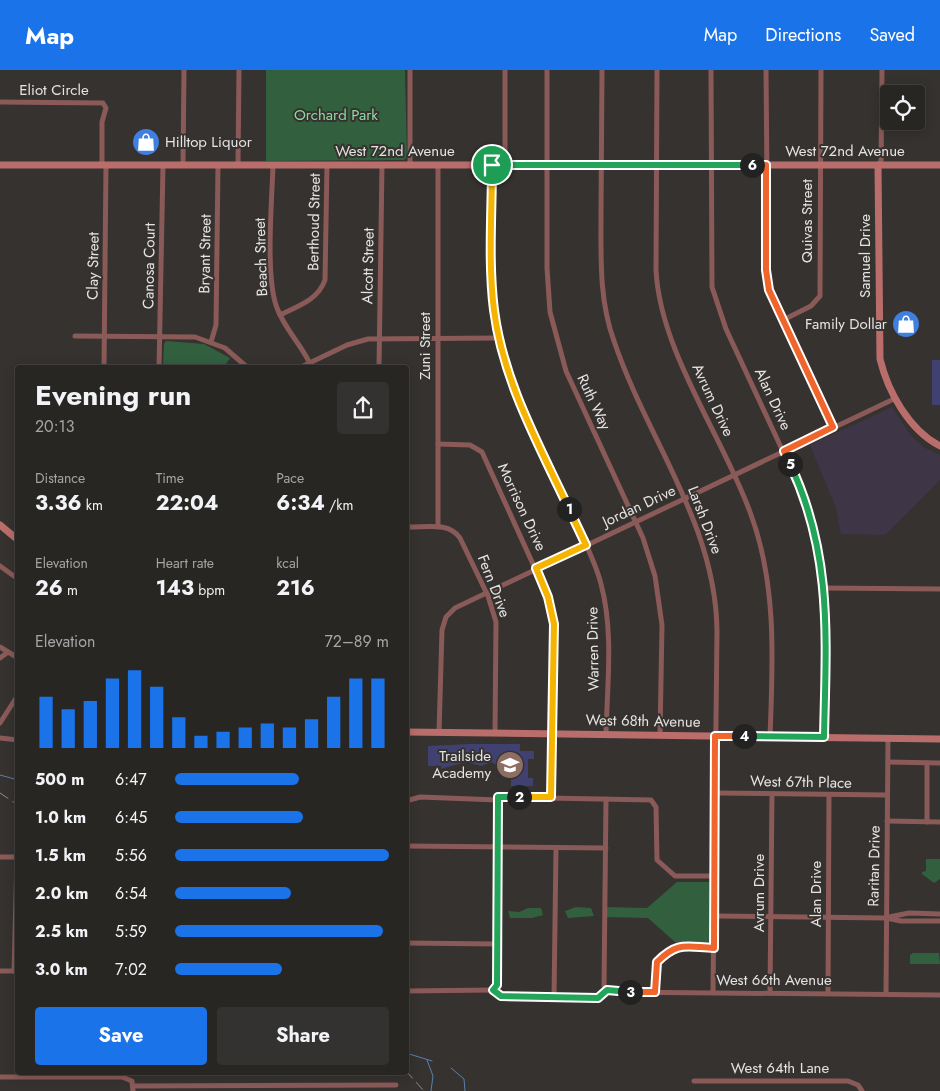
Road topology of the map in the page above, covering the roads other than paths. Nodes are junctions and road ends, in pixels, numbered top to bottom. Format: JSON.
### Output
{"nodes":[{"id":1,"x":184,"y":70,"type":"edge"},
{"id":2,"x":239,"y":70,"type":"edge"},
{"id":3,"x":410,"y":70,"type":"edge"},
{"id":4,"x":506,"y":70,"type":"edge"},
{"id":5,"x":547,"y":70,"type":"edge"},
{"id":6,"x":602,"y":70,"type":"edge"},
{"id":7,"x":657,"y":70,"type":"edge"},
{"id":8,"x":711,"y":70,"type":"edge"},
{"id":9,"x":766,"y":70,"type":"edge"},
{"id":10,"x":821,"y":70,"type":"edge"},
{"id":11,"x":882,"y":70,"type":"edge"},
{"id":12,"x":0,"y":102,"type":"edge"},
{"id":13,"x":0,"y":165,"type":"edge"},
{"id":14,"x":104,"y":165,"type":"junction"},
{"id":15,"x":163,"y":165,"type":"junction"},
{"id":16,"x":183,"y":165,"type":"junction"},
{"id":17,"x":218,"y":165,"type":"junction"},
{"id":18,"x":238,"y":165,"type":"junction"},
{"id":19,"x":273,"y":165,"type":"junction"},
{"id":20,"x":327,"y":165,"type":"junction"},
{"id":21,"x":382,"y":165,"type":"junction"},
{"id":22,"x":410,"y":165,"type":"junction"},
{"id":23,"x":438,"y":165,"type":"junction"},
{"id":24,"x":492,"y":165,"type":"junction"},
{"id":25,"x":505,"y":165,"type":"junction"},
{"id":26,"x":547,"y":165,"type":"junction"},
{"id":27,"x":601,"y":165,"type":"junction"},
{"id":28,"x":656,"y":165,"type":"junction"},
{"id":29,"x":710,"y":165,"type":"junction"},
{"id":30,"x":766,"y":165,"type":"junction"},
{"id":31,"x":820,"y":165,"type":"junction"},
{"id":32,"x":880,"y":165,"type":"junction"},
{"id":33,"x":940,"y":165,"type":"edge"},
{"id":34,"x":280,"y":314,"type":"junction"},
{"id":35,"x":783,"y":320,"type":"junction"},
{"id":36,"x":75,"y":336,"type":"dead end"},
{"id":37,"x":105,"y":336,"type":"junction"},
{"id":38,"x":160,"y":337,"type":"junction"},
{"id":39,"x":380,"y":338,"type":"junction"},
{"id":40,"x":500,"y":338,"type":"junction"},
{"id":41,"x":438,"y":339,"type":"junction"},
{"id":42,"x":211,"y":342,"type":"junction"},
{"id":43,"x":104,"y":365,"type":"edge"},
{"id":44,"x":160,"y":365,"type":"edge"},
{"id":45,"x":245,"y":365,"type":"edge"},
{"id":46,"x":311,"y":365,"type":"edge"},
{"id":47,"x":379,"y":365,"type":"edge"},
{"id":48,"x":896,"y":398,"type":"junction"},
{"id":49,"x":833,"y":427,"type":"junction"},
{"id":50,"x":438,"y":444,"type":"junction"},
{"id":51,"x":940,"y":446,"type":"edge"},
{"id":52,"x":784,"y":451,"type":"junction"},
{"id":53,"x":735,"y":474,"type":"junction"},
{"id":54,"x":685,"y":498,"type":"junction"},
{"id":55,"x":636,"y":522,"type":"junction"},
{"id":56,"x":0,"y":526,"type":"edge"},
{"id":57,"x":409,"y":527,"type":"edge"},
{"id":58,"x":438,"y":527,"type":"junction"},
{"id":59,"x":15,"y":538,"type":"edge"},
{"id":60,"x":586,"y":545,"type":"junction"},
{"id":61,"x":0,"y":566,"type":"edge"},
{"id":62,"x":536,"y":568,"type":"junction"},
{"id":63,"x":15,"y":576,"type":"edge"},
{"id":64,"x":824,"y":588,"type":"junction"},
{"id":65,"x":940,"y":589,"type":"edge"},
{"id":66,"x":486,"y":592,"type":"junction"},
{"id":67,"x":0,"y":647,"type":"edge"},
{"id":68,"x":8,"y":652,"type":"junction"},
{"id":69,"x":15,"y":656,"type":"edge"},
{"id":70,"x":0,"y":658,"type":"edge"},
{"id":71,"x":15,"y":700,"type":"edge"},
{"id":72,"x":0,"y":724,"type":"edge"},
{"id":73,"x":409,"y":732,"type":"edge"},
{"id":74,"x":439,"y":732,"type":"junction"},
{"id":75,"x":496,"y":732,"type":"junction"},
{"id":76,"x":551,"y":734,"type":"junction"},
{"id":77,"x":606,"y":735,"type":"junction"},
{"id":78,"x":660,"y":735,"type":"junction"},
{"id":79,"x":715,"y":736,"type":"junction"},
{"id":80,"x":770,"y":736,"type":"junction"},
{"id":81,"x":824,"y":737,"type":"junction"},
{"id":82,"x":0,"y":738,"type":"edge"},
{"id":83,"x":888,"y":738,"type":"junction"},
{"id":84,"x":940,"y":739,"type":"edge"},
{"id":85,"x":15,"y":740,"type":"edge"},
{"id":86,"x":888,"y":762,"type":"junction"},
{"id":87,"x":927,"y":763,"type":"junction"},
{"id":88,"x":940,"y":763,"type":"edge"},
{"id":89,"x":715,"y":793,"type":"junction"},
{"id":90,"x":772,"y":794,"type":"junction"},
{"id":91,"x":829,"y":794,"type":"junction"},
{"id":92,"x":887,"y":795,"type":"junction"},
{"id":93,"x":551,"y":797,"type":"junction"},
{"id":94,"x":498,"y":798,"type":"junction"},
{"id":95,"x":606,"y":799,"type":"junction"},
{"id":96,"x":409,"y":800,"type":"edge"},
{"id":97,"x":887,"y":821,"type":"junction"},
{"id":98,"x":926,"y":822,"type":"junction"},
{"id":99,"x":940,"y":822,"type":"edge"},
{"id":100,"x":409,"y":846,"type":"edge"},
{"id":101,"x":498,"y":847,"type":"junction"},
{"id":102,"x":556,"y":848,"type":"junction"},
{"id":103,"x":606,"y":848,"type":"junction"},
{"id":104,"x":0,"y":857,"type":"edge"},
{"id":105,"x":15,"y":857,"type":"edge"},
{"id":106,"x":715,"y":876,"type":"junction"},
{"id":107,"x":940,"y":914,"type":"edge"},
{"id":108,"x":715,"y":916,"type":"junction"},
{"id":109,"x":771,"y":917,"type":"junction"},
{"id":110,"x":828,"y":917,"type":"junction"},
{"id":111,"x":886,"y":918,"type":"junction"},
{"id":112,"x":940,"y":921,"type":"edge"},
{"id":113,"x":409,"y":943,"type":"edge"},
{"id":114,"x":497,"y":944,"type":"junction"},
{"id":115,"x":714,"y":948,"type":"junction"},
{"id":116,"x":0,"y":971,"type":"edge"},
{"id":117,"x":15,"y":971,"type":"edge"},
{"id":118,"x":493,"y":990,"type":"junction"},
{"id":119,"x":607,"y":990,"type":"junction"},
{"id":120,"x":409,"y":991,"type":"edge"},
{"id":121,"x":655,"y":992,"type":"junction"},
{"id":122,"x":713,"y":992,"type":"junction"},
{"id":123,"x":770,"y":993,"type":"junction"},
{"id":124,"x":828,"y":993,"type":"junction"},
{"id":125,"x":886,"y":994,"type":"junction"},
{"id":126,"x":940,"y":995,"type":"edge"},
{"id":127,"x":554,"y":998,"type":"junction"},
{"id":128,"x":0,"y":1077,"type":"edge"},
{"id":129,"x":694,"y":1081,"type":"dead end"},
{"id":130,"x":396,"y":1085,"type":"dead end"},
{"id":131,"x":133,"y":1088,"type":"edge"},
{"id":132,"x":862,"y":1091,"type":"edge"}],
"edges":[{"from":1,"to":16,"type":"street"},
{"from":2,"to":18,"type":"street"},
{"from":3,"to":22,"type":"street"},
{"from":4,"to":25,"type":"street"},
{"from":5,"to":26,"type":"street","name":"Ruth Way"},
{"from":6,"to":27,"type":"street","name":"Larsh Drive"},
{"from":7,"to":28,"type":"street","name":"Avrum Drive"},
{"from":8,"to":29,"type":"street","name":"Alan Drive"},
{"from":9,"to":30,"type":"street"},
{"from":10,"to":31,"type":"street","name":"Quivas Street"},
{"from":11,"to":32,"type":"street","name":"Samuel Drive"},
{"from":12,"to":14,"type":"street","name":"Eliot Circle"},
{"from":13,"to":14,"type":"main road","name":"West 72nd Avenue"},
{"from":14,"to":15,"type":"main road","name":"West 72nd Avenue"},
{"from":14,"to":37,"type":"street","name":"Clay Street"},
{"from":15,"to":16,"type":"main road","name":"West 72nd Avenue"},
{"from":15,"to":38,"type":"street","name":"Canosa Court"},
{"from":16,"to":17,"type":"main road","name":"West 72nd Avenue"},
{"from":17,"to":18,"type":"main road","name":"West 72nd Avenue"},
{"from":17,"to":42,"type":"street","name":"Bryant Street"},
{"from":18,"to":19,"type":"main road","name":"West 72nd Avenue"},
{"from":19,"to":20,"type":"main road","name":"West 72nd Avenue"},
{"from":19,"to":34,"type":"street","name":"Beach Street"},
{"from":20,"to":21,"type":"main road","name":"West 72nd Avenue"},
{"from":20,"to":34,"type":"street","name":"Berthoud Street"},
{"from":21,"to":22,"type":"main road","name":"West 72nd Avenue"},
{"from":21,"to":39,"type":"street","name":"Alcott Street"},
{"from":22,"to":23,"type":"main road","name":"West 72nd Avenue"},
{"from":23,"to":24,"type":"main road","name":"West 72nd Avenue"},
{"from":23,"to":41,"type":"street","name":"Zuni Street"},
{"from":24,"to":25,"type":"main road","name":"West 72nd Avenue"},
{"from":24,"to":40,"type":"street","name":"Warren Drive"},
{"from":25,"to":26,"type":"main road","name":"West 72nd Avenue"},
{"from":26,"to":27,"type":"main road","name":"West 72nd Avenue"},
{"from":26,"to":55,"type":"street","name":"Ruth Way"},
{"from":27,"to":28,"type":"main road","name":"West 72nd Avenue"},
{"from":27,"to":54,"type":"street","name":"Larsh Drive"},
{"from":28,"to":29,"type":"main road","name":"West 72nd Avenue"},
{"from":28,"to":53,"type":"street","name":"Avrum Drive"},
{"from":29,"to":30,"type":"main road","name":"West 72nd Avenue"},
{"from":29,"to":52,"type":"street","name":"Alan Drive"},
{"from":30,"to":31,"type":"main road","name":"West 72nd Avenue"},
{"from":30,"to":35,"type":"street"},
{"from":31,"to":32,"type":"main road","name":"West 72nd Avenue"},
{"from":31,"to":35,"type":"street","name":"Quivas Street"},
{"from":32,"to":33,"type":"main road","name":"West 72nd Avenue"},
{"from":32,"to":48,"type":"main road","name":"Samuel Drive"},
{"from":34,"to":46,"type":"street","name":"Beach Street"},
{"from":35,"to":49,"type":"street"},
{"from":36,"to":37,"type":"street"},
{"from":37,"to":38,"type":"street"},
{"from":37,"to":43,"type":"street","name":"Clay Street"},
{"from":38,"to":42,"type":"street"},
{"from":38,"to":44,"type":"street","name":"Canosa Court"},
{"from":39,"to":41,"type":"street"},
{"from":39,"to":46,"type":"street"},
{"from":39,"to":47,"type":"street","name":"Alcott Street"},
{"from":40,"to":41,"type":"street"},
{"from":40,"to":60,"type":"street","name":"Warren Drive"},
{"from":41,"to":50,"type":"street","name":"Zuni Street"},
{"from":42,"to":45,"type":"street"},
{"from":48,"to":49,"type":"street","name":"Jordan Drive"},
{"from":48,"to":51,"type":"main road","name":"Samuel Drive"},
{"from":49,"to":52,"type":"street","name":"Jordan Drive"},
{"from":50,"to":58,"type":"street","name":"Zuni Street"},
{"from":50,"to":62,"type":"street","name":"Morrison Drive"},
{"from":52,"to":53,"type":"street","name":"Jordan Drive"},
{"from":52,"to":64,"type":"street","name":"Alan Drive"},
{"from":53,"to":54,"type":"street","name":"Jordan Drive"},
{"from":53,"to":80,"type":"street","name":"Avrum Drive"},
{"from":54,"to":55,"type":"street","name":"Jordan Drive"},
{"from":54,"to":79,"type":"street","name":"Larsh Drive"},
{"from":55,"to":60,"type":"street","name":"Jordan Drive"},
{"from":55,"to":78,"type":"street","name":"Ruth Way"},
{"from":56,"to":59,"type":"main road"},
{"from":57,"to":58,"type":"street","name":"Fern Drive"},
{"from":58,"to":66,"type":"street","name":"Fern Drive"},
{"from":60,"to":62,"type":"street","name":"Jordan Drive"},
{"from":60,"to":77,"type":"street","name":"Warren Drive"},
{"from":61,"to":63,"type":"street"},
{"from":62,"to":66,"type":"street","name":"Jordan Drive"},
{"from":62,"to":76,"type":"street","name":"Morrison Drive"},
{"from":64,"to":65,"type":"street"},
{"from":64,"to":81,"type":"street","name":"Alan Drive"},
{"from":66,"to":74,"type":"street","name":"Jordan Drive"},
{"from":66,"to":75,"type":"street","name":"Fern Drive"},
{"from":67,"to":68,"type":"street"},
{"from":68,"to":69,"type":"street"},
{"from":68,"to":70,"type":"street"},
{"from":71,"to":72,"type":"street"},
{"from":73,"to":74,"type":"main road","name":"West 68th Avenue"},
{"from":74,"to":75,"type":"main road","name":"West 68th Avenue"},
{"from":75,"to":76,"type":"main road","name":"West 68th Avenue"},
{"from":76,"to":77,"type":"main road","name":"West 68th Avenue"},
{"from":76,"to":93,"type":"street","name":"Morrison Drive"},
{"from":77,"to":78,"type":"main road","name":"West 68th Avenue"},
{"from":78,"to":79,"type":"main road","name":"West 68th Avenue"},
{"from":79,"to":80,"type":"main road","name":"West 68th Avenue"},
{"from":79,"to":89,"type":"street","name":"Larsh Drive"},
{"from":80,"to":81,"type":"main road","name":"West 68th Avenue"},
{"from":81,"to":83,"type":"main road","name":"West 68th Avenue"},
{"from":82,"to":85,"type":"street"},
{"from":83,"to":84,"type":"main road","name":"West 68th Avenue"},
{"from":83,"to":86,"type":"street","name":"Raritan Drive"},
{"from":86,"to":87,"type":"street"},
{"from":86,"to":92,"type":"street","name":"Raritan Drive"},
{"from":87,"to":88,"type":"street"},
{"from":87,"to":98,"type":"street"},
{"from":89,"to":90,"type":"street","name":"West 67th Place"},
{"from":89,"to":106,"type":"street","name":"Larsh Drive"},
{"from":90,"to":91,"type":"street","name":"West 67th Place"},
{"from":90,"to":109,"type":"street","name":"Avrum Drive"},
{"from":91,"to":92,"type":"street","name":"West 67th Place"},
{"from":91,"to":110,"type":"street","name":"Alan Drive"},
{"from":92,"to":97,"type":"street","name":"Raritan Drive"},
{"from":93,"to":94,"type":"street"},
{"from":93,"to":95,"type":"street"},
{"from":94,"to":96,"type":"street"},
{"from":94,"to":101,"type":"street"},
{"from":95,"to":103,"type":"street"},
{"from":95,"to":106,"type":"street"},
{"from":97,"to":98,"type":"street"},
{"from":97,"to":111,"type":"street","name":"Raritan Drive"},
{"from":98,"to":99,"type":"street"},
{"from":100,"to":101,"type":"street"},
{"from":101,"to":102,"type":"street"},
{"from":101,"to":114,"type":"street"},
{"from":102,"to":103,"type":"street"},
{"from":102,"to":127,"type":"street"},
{"from":103,"to":119,"type":"street"},
{"from":104,"to":105,"type":"street"},
{"from":106,"to":108,"type":"street","name":"Larsh Drive"},
{"from":107,"to":111,"type":"street"},
{"from":108,"to":109,"type":"street"},
{"from":108,"to":115,"type":"street","name":"Larsh Drive"},
{"from":109,"to":110,"type":"street"},
{"from":109,"to":123,"type":"street","name":"Avrum Drive"},
{"from":110,"to":111,"type":"street"},
{"from":110,"to":124,"type":"street","name":"Alan Drive"},
{"from":111,"to":112,"type":"street"},
{"from":111,"to":125,"type":"street","name":"Raritan Drive"},
{"from":113,"to":114,"type":"street"},
{"from":114,"to":118,"type":"street"},
{"from":115,"to":121,"type":"street"},
{"from":115,"to":122,"type":"street","name":"Larsh Drive"},
{"from":116,"to":117,"type":"street"},
{"from":118,"to":120,"type":"street"},
{"from":118,"to":127,"type":"street"},
{"from":119,"to":121,"type":"street","name":"West 66th Avenue"},
{"from":119,"to":127,"type":"street"},
{"from":121,"to":122,"type":"street","name":"West 66th Avenue"},
{"from":122,"to":123,"type":"street","name":"West 66th Avenue"},
{"from":123,"to":124,"type":"street","name":"West 66th Avenue"},
{"from":124,"to":125,"type":"street","name":"West 66th Avenue"},
{"from":125,"to":126,"type":"street","name":"West 66th Avenue"},
{"from":128,"to":131,"type":"street"},
{"from":129,"to":132,"type":"street","name":"West 64th Lane"},
{"from":130,"to":131,"type":"street"}]}
